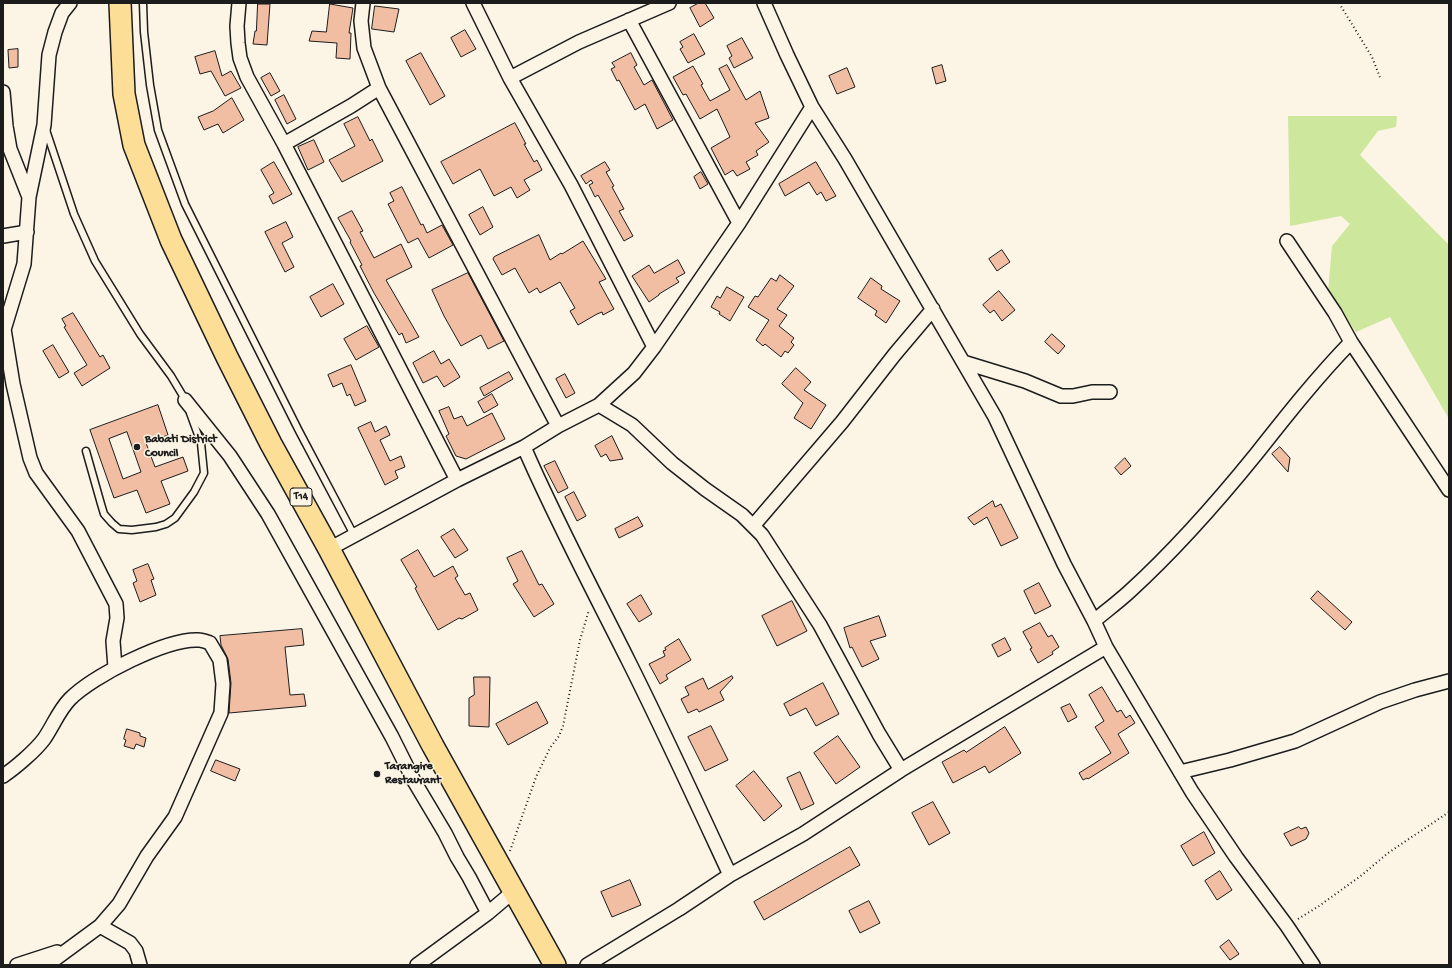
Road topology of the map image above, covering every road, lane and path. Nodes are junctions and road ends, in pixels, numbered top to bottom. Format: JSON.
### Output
{"nodes":[{"id":1,"x":70,"y":3,"type":"edge"},
{"id":2,"x":120,"y":3,"type":"edge"},
{"id":3,"x":143,"y":3,"type":"edge"},
{"id":4,"x":239,"y":3,"type":"edge"},
{"id":5,"x":363,"y":3,"type":"edge"},
{"id":6,"x":473,"y":3,"type":"edge"},
{"id":7,"x":669,"y":3,"type":"edge"},
{"id":8,"x":764,"y":3,"type":"edge"},
{"id":9,"x":1339,"y":3,"type":"edge"},
{"id":10,"x":629,"y":20,"type":"junction"},
{"id":11,"x":510,"y":78,"type":"junction"},
{"id":12,"x":1380,"y":80,"type":"dead end"},
{"id":13,"x":379,"y":88,"type":"junction"},
{"id":14,"x":3,"y":92,"type":"edge"},
{"id":15,"x":812,"y":106,"type":"junction"},
{"id":16,"x":44,"y":125,"type":"junction"},
{"id":17,"x":284,"y":144,"type":"junction"},
{"id":18,"x":29,"y":197,"type":"junction"},
{"id":19,"x":739,"y":223,"type":"junction"},
{"id":20,"x":27,"y":232,"type":"junction"},
{"id":21,"x":3,"y":236,"type":"edge"},
{"id":22,"x":1287,"y":241,"type":"dead end"},
{"id":23,"x":933,"y":309,"type":"junction"},
{"id":24,"x":3,"y":331,"type":"edge"},
{"id":25,"x":1351,"y":342,"type":"junction"},
{"id":26,"x":654,"y":346,"type":"junction"},
{"id":27,"x":964,"y":362,"type":"junction"},
{"id":28,"x":1110,"y":392,"type":"dead end"},
{"id":29,"x":186,"y":400,"type":"junction"},
{"id":30,"x":599,"y":405,"type":"junction"},
{"id":31,"x":558,"y":426,"type":"junction"},
{"id":32,"x":524,"y":447,"type":"junction"},
{"id":33,"x":86,"y":451,"type":"dead end"},
{"id":34,"x":457,"y":480,"type":"junction"},
{"id":35,"x":1449,"y":490,"type":"edge"},
{"id":36,"x":753,"y":526,"type":"junction"},
{"id":37,"x":354,"y":535,"type":"junction"},
{"id":38,"x":329,"y":549,"type":"junction"},
{"id":39,"x":594,"y":594,"type":"junction"},
{"id":40,"x":1094,"y":621,"type":"junction"},
{"id":41,"x":1106,"y":647,"type":"junction"},
{"id":42,"x":115,"y":668,"type":"junction"},
{"id":43,"x":1449,"y":681,"type":"edge"},
{"id":44,"x":901,"y":770,"type":"junction"},
{"id":45,"x":1180,"y":772,"type":"junction"},
{"id":46,"x":3,"y":776,"type":"edge"},
{"id":47,"x":1449,"y":812,"type":"edge"},
{"id":48,"x":503,"y":871,"type":"junction"},
{"id":49,"x":730,"y":875,"type":"junction"},
{"id":50,"x":514,"y":891,"type":"junction"},
{"id":51,"x":488,"y":913,"type":"junction"},
{"id":52,"x":100,"y":926,"type":"junction"},
{"id":53,"x":1287,"y":926,"type":"junction"},
{"id":54,"x":69,"y":948,"type":"junction"},
{"id":55,"x":17,"y":965,"type":"edge"},
{"id":56,"x":46,"y":965,"type":"edge"},
{"id":57,"x":140,"y":965,"type":"edge"},
{"id":58,"x":417,"y":965,"type":"edge"},
{"id":59,"x":555,"y":965,"type":"edge"},
{"id":60,"x":587,"y":965,"type":"edge"},
{"id":61,"x":1313,"y":965,"type":"edge"}],
"edges":[{"from":1,"to":16,"type":"street"},
{"from":2,"to":38,"type":"highway","number":"T14"},
{"from":3,"to":37,"type":"lane"},
{"from":4,"to":17,"type":"street"},
{"from":5,"to":13,"type":"street"},
{"from":6,"to":11,"type":"street"},
{"from":7,"to":10,"type":"street"},
{"from":8,"to":15,"type":"street"},
{"from":9,"to":12,"type":"path"},
{"from":10,"to":11,"type":"street"},
{"from":10,"to":19,"type":"street"},
{"from":11,"to":26,"type":"street"},
{"from":13,"to":17,"type":"street"},
{"from":13,"to":31,"type":"street"},
{"from":14,"to":18,"type":"street"},
{"from":15,"to":19,"type":"street"},
{"from":15,"to":23,"type":"street"},
{"from":16,"to":18,"type":"street"},
{"from":16,"to":29,"type":"lane"},
{"from":17,"to":34,"type":"street"},
{"from":18,"to":20,"type":"street"},
{"from":19,"to":26,"type":"street"},
{"from":20,"to":21,"type":"street"},
{"from":20,"to":24,"type":"street"},
{"from":22,"to":25,"type":"street"},
{"from":23,"to":27,"type":"street"},
{"from":23,"to":36,"type":"street"},
{"from":24,"to":42,"type":"street"},
{"from":25,"to":35,"type":"street"},
{"from":25,"to":40,"type":"street"},
{"from":26,"to":30,"type":"street"},
{"from":27,"to":28,"type":"street"},
{"from":27,"to":40,"type":"street"},
{"from":29,"to":33,"type":"lane"},
{"from":29,"to":51,"type":"street"},
{"from":30,"to":31,"type":"street"},
{"from":30,"to":36,"type":"street"},
{"from":31,"to":32,"type":"street"},
{"from":32,"to":34,"type":"street"},
{"from":32,"to":39,"type":"street"},
{"from":34,"to":37,"type":"street"},
{"from":36,"to":44,"type":"street"},
{"from":37,"to":38,"type":"street"},
{"from":38,"to":48,"type":"highway","number":"T14"},
{"from":39,"to":48,"type":"path"},
{"from":39,"to":49,"type":"street"},
{"from":40,"to":41,"type":"street"},
{"from":41,"to":44,"type":"street"},
{"from":41,"to":45,"type":"street"},
{"from":42,"to":46,"type":"street"},
{"from":42,"to":52,"type":"street"},
{"from":43,"to":45,"type":"street"},
{"from":44,"to":49,"type":"street"},
{"from":45,"to":53,"type":"street"},
{"from":47,"to":53,"type":"path"},
{"from":48,"to":50,"type":"highway","number":"T14"},
{"from":49,"to":60,"type":"street"},
{"from":50,"to":51,"type":"street"},
{"from":50,"to":59,"type":"highway","number":"T14"},
{"from":51,"to":58,"type":"street"},
{"from":52,"to":54,"type":"street"},
{"from":52,"to":57,"type":"street"},
{"from":53,"to":61,"type":"street"},
{"from":54,"to":55,"type":"street"},
{"from":54,"to":56,"type":"street"}]}
